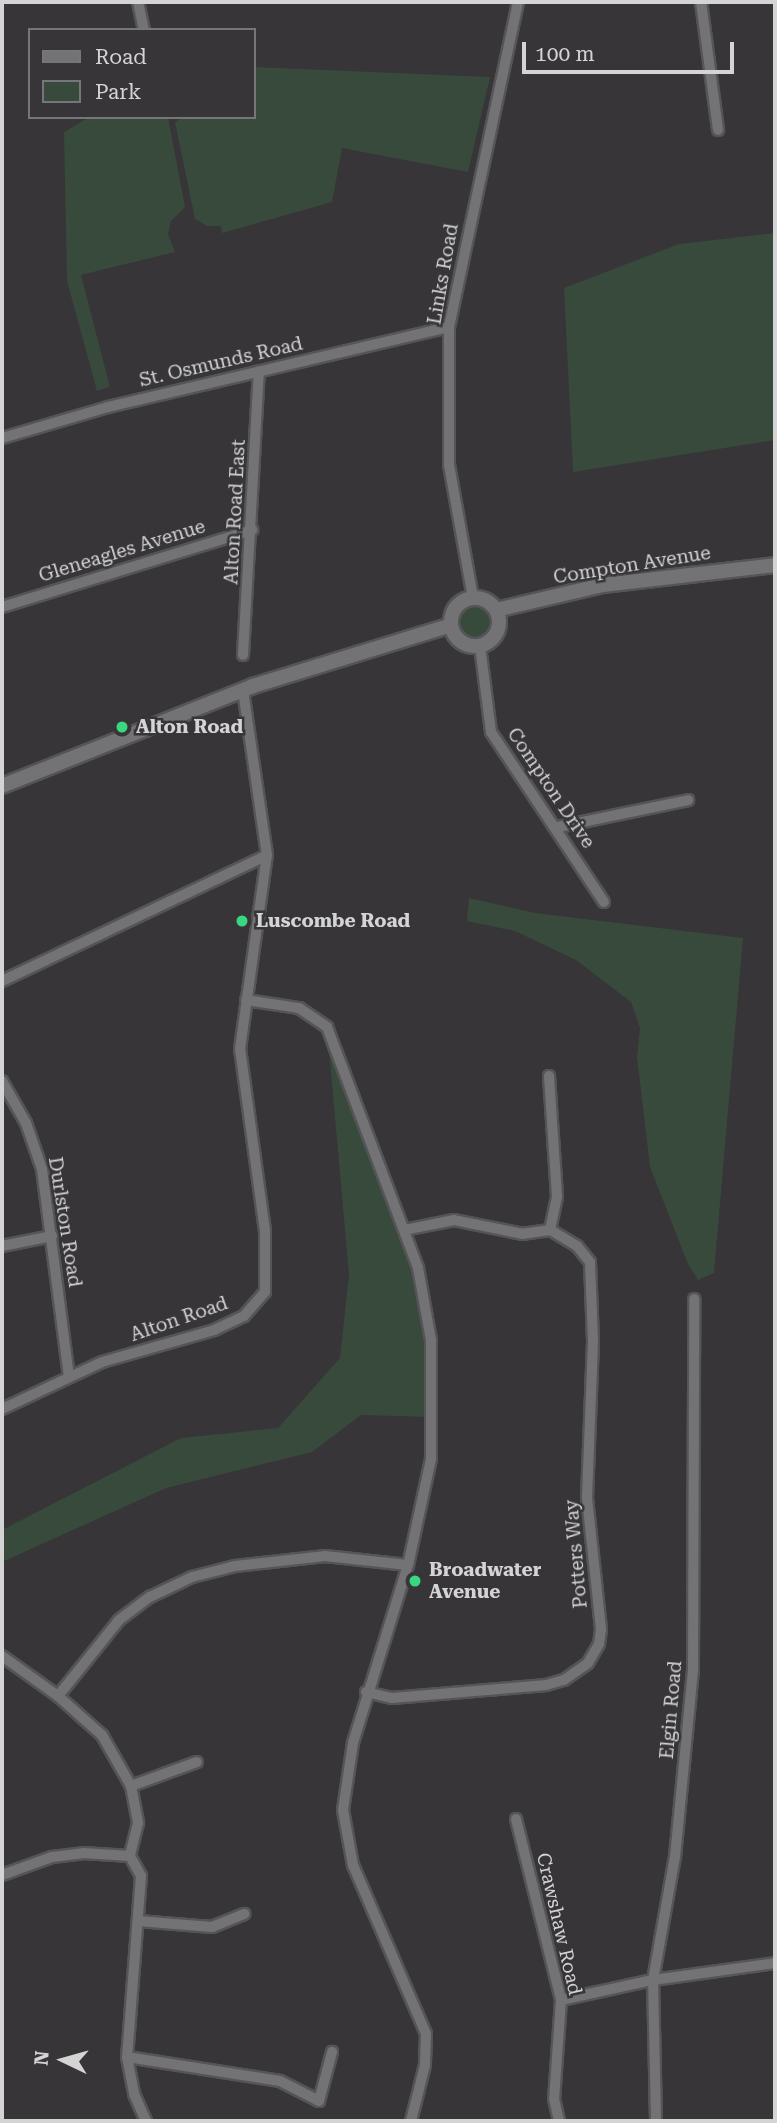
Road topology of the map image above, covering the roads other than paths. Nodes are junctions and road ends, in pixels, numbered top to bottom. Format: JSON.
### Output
{"nodes":[{"id":1,"x":138,"y":2,"type":"edge"},
{"id":2,"x":518,"y":2,"type":"edge"},
{"id":3,"x":701,"y":2,"type":"edge"},
{"id":4,"x":144,"y":28,"type":"edge"},
{"id":5,"x":718,"y":130,"type":"dead end"},
{"id":6,"x":449,"y":327,"type":"junction"},
{"id":7,"x":259,"y":371,"type":"junction"},
{"id":8,"x":2,"y":438,"type":"edge"},
{"id":9,"x":252,"y":530,"type":"junction"},
{"id":10,"x":775,"y":565,"type":"edge"},
{"id":11,"x":473,"y":598,"type":"junction"},
{"id":12,"x":2,"y":607,"type":"edge"},
{"id":13,"x":496,"y":610,"type":"junction"},
{"id":14,"x":451,"y":625,"type":"junction"},
{"id":15,"x":480,"y":646,"type":"junction"},
{"id":16,"x":243,"y":655,"type":"dead end"},
{"id":17,"x":243,"y":691,"type":"junction"},
{"id":18,"x":2,"y":786,"type":"edge"},
{"id":19,"x":688,"y":800,"type":"dead end"},
{"id":20,"x":558,"y":827,"type":"junction"},
{"id":21,"x":267,"y":855,"type":"junction"},
{"id":22,"x":604,"y":902,"type":"dead end"},
{"id":23,"x":2,"y":981,"type":"edge"},
{"id":24,"x":246,"y":1000,"type":"junction"},
{"id":25,"x":549,"y":1076,"type":"dead end"},
{"id":26,"x":2,"y":1081,"type":"edge"},
{"id":27,"x":405,"y":1230,"type":"junction"},
{"id":28,"x":550,"y":1230,"type":"junction"},
{"id":29,"x":52,"y":1236,"type":"junction"},
{"id":30,"x":2,"y":1246,"type":"edge"},
{"id":31,"x":694,"y":1299,"type":"dead end"},
{"id":32,"x":69,"y":1376,"type":"junction"},
{"id":33,"x":2,"y":1409,"type":"edge"},
{"id":34,"x":408,"y":1566,"type":"junction"},
{"id":35,"x":2,"y":1656,"type":"edge"},
{"id":36,"x":366,"y":1692,"type":"junction"},
{"id":37,"x":58,"y":1696,"type":"junction"},
{"id":38,"x":197,"y":1762,"type":"dead end"},
{"id":39,"x":131,"y":1786,"type":"junction"},
{"id":40,"x":516,"y":1819,"type":"dead end"},
{"id":41,"x":130,"y":1856,"type":"junction"},
{"id":42,"x":2,"y":1875,"type":"edge"},
{"id":43,"x":244,"y":1914,"type":"dead end"},
{"id":44,"x":138,"y":1921,"type":"junction"},
{"id":45,"x":775,"y":1963,"type":"edge"},
{"id":46,"x":653,"y":1980,"type":"junction"},
{"id":47,"x":561,"y":2000,"type":"junction"},
{"id":48,"x":332,"y":2052,"type":"dead end"},
{"id":49,"x":127,"y":2057,"type":"junction"},
{"id":50,"x":146,"y":2121,"type":"edge"},
{"id":51,"x":411,"y":2121,"type":"edge"},
{"id":52,"x":559,"y":2121,"type":"edge"},
{"id":53,"x":656,"y":2121,"type":"edge"}],
"edges":[{"from":1,"to":4,"type":"street"},
{"from":2,"to":6,"type":"street","name":"Links Road"},
{"from":3,"to":5,"type":"street"},
{"from":6,"to":7,"type":"street","name":"St. Osmunds Road"},
{"from":6,"to":11,"type":"street","name":"Links Road"},
{"from":7,"to":8,"type":"street","name":"St. Osmunds Road"},
{"from":7,"to":9,"type":"street","name":"Alton Road East"},
{"from":9,"to":12,"type":"street","name":"Gleneagles Avenue"},
{"from":9,"to":16,"type":"street","name":"Alton Road East"},
{"from":10,"to":13,"type":"street","name":"Compton Avenue"},
{"from":11,"to":13,"type":"street"},
{"from":11,"to":14,"type":"street"},
{"from":13,"to":15,"type":"street"},
{"from":14,"to":15,"type":"street"},
{"from":14,"to":17,"type":"street"},
{"from":15,"to":20,"type":"street","name":"Compton Drive"},
{"from":17,"to":18,"type":"street"},
{"from":17,"to":21,"type":"street","name":"Alton Road"},
{"from":19,"to":20,"type":"street"},
{"from":20,"to":22,"type":"street","name":"Compton Drive"},
{"from":21,"to":23,"type":"street"},
{"from":21,"to":24,"type":"street","name":"Alton Road"},
{"from":24,"to":27,"type":"street"},
{"from":24,"to":32,"type":"street","name":"Alton Road"},
{"from":25,"to":28,"type":"street"},
{"from":26,"to":29,"type":"street","name":"Durlston Road"},
{"from":27,"to":28,"type":"street"},
{"from":27,"to":34,"type":"street"},
{"from":28,"to":36,"type":"street","name":"Potters Way"},
{"from":29,"to":30,"type":"street"},
{"from":29,"to":32,"type":"street","name":"Durlston Road"},
{"from":31,"to":46,"type":"street","name":"Elgin Road"},
{"from":32,"to":33,"type":"street","name":"Alton Road"},
{"from":34,"to":36,"type":"street"},
{"from":34,"to":37,"type":"street"},
{"from":35,"to":37,"type":"street"},
{"from":36,"to":51,"type":"street"},
{"from":37,"to":39,"type":"street"},
{"from":38,"to":39,"type":"street"},
{"from":39,"to":41,"type":"street"},
{"from":40,"to":47,"type":"street","name":"Crawshaw Road"},
{"from":41,"to":42,"type":"street"},
{"from":41,"to":44,"type":"street"},
{"from":43,"to":44,"type":"street"},
{"from":44,"to":49,"type":"street"},
{"from":45,"to":46,"type":"street"},
{"from":46,"to":47,"type":"street"},
{"from":46,"to":53,"type":"street","name":"Elgin Road"},
{"from":47,"to":52,"type":"street","name":"Crawshaw Road"},
{"from":48,"to":49,"type":"street"},
{"from":49,"to":50,"type":"street"}]}
